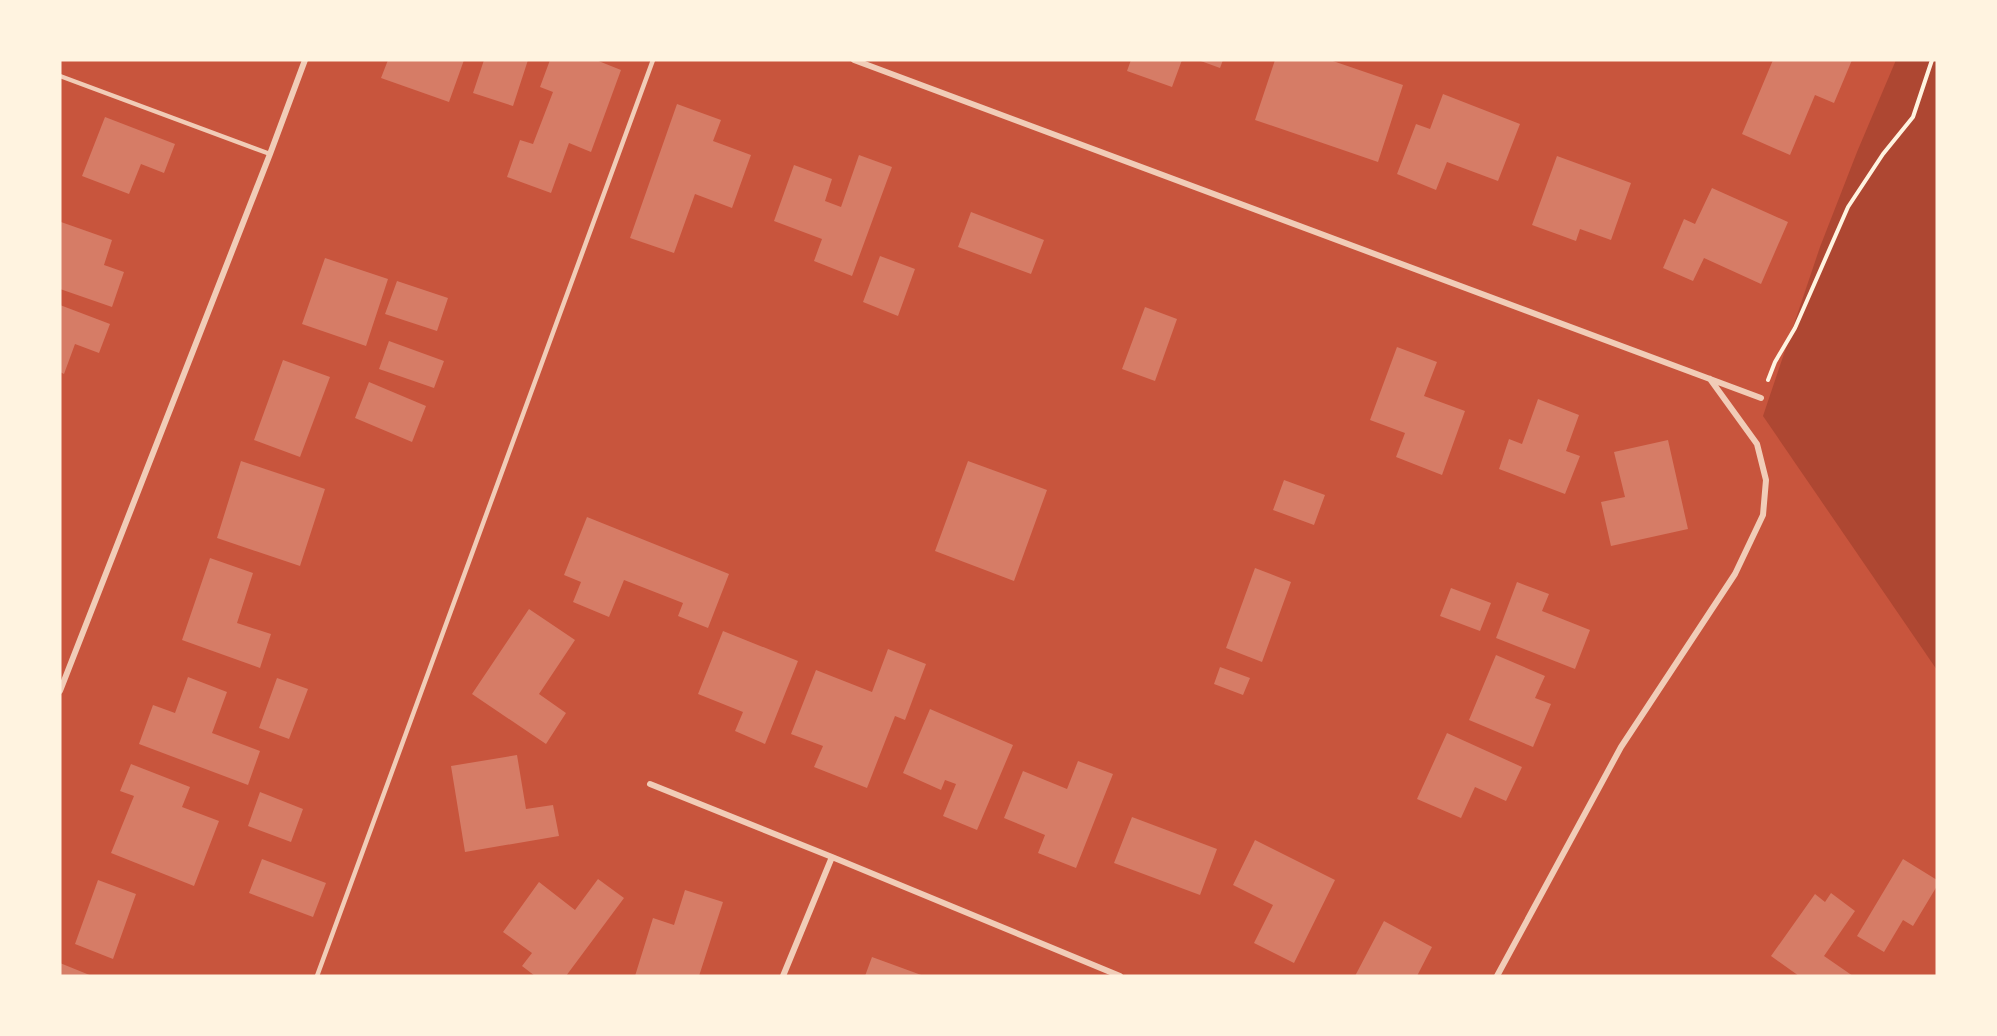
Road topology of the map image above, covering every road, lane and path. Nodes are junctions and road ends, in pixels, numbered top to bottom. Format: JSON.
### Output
{"nodes":[{"id":1,"x":305,"y":60,"type":"edge"},
{"id":2,"x":653,"y":60,"type":"edge"},
{"id":3,"x":854,"y":60,"type":"edge"},
{"id":4,"x":1932,"y":60,"type":"edge"},
{"id":5,"x":60,"y":76,"type":"edge"},
{"id":6,"x":270,"y":154,"type":"junction"},
{"id":7,"x":1710,"y":379,"type":"junction"},
{"id":8,"x":1761,"y":398,"type":"joint"},
{"id":9,"x":60,"y":691,"type":"edge"},
{"id":10,"x":650,"y":784,"type":"dead end"},
{"id":11,"x":832,"y":857,"type":"junction"},
{"id":12,"x":316,"y":976,"type":"edge"},
{"id":13,"x":783,"y":976,"type":"edge"},
{"id":14,"x":1120,"y":976,"type":"edge"},
{"id":15,"x":1497,"y":976,"type":"edge"}],
"edges":[{"from":1,"to":6,"type":"street"},
{"from":2,"to":12,"type":"lane"},
{"from":3,"to":7,"type":"street"},
{"from":4,"to":8,"type":"path"},
{"from":5,"to":6,"type":"lane"},
{"from":6,"to":9,"type":"street"},
{"from":7,"to":8,"type":"street"},
{"from":7,"to":15,"type":"street"},
{"from":10,"to":11,"type":"street"},
{"from":11,"to":13,"type":"street"},
{"from":11,"to":14,"type":"street"}]}
